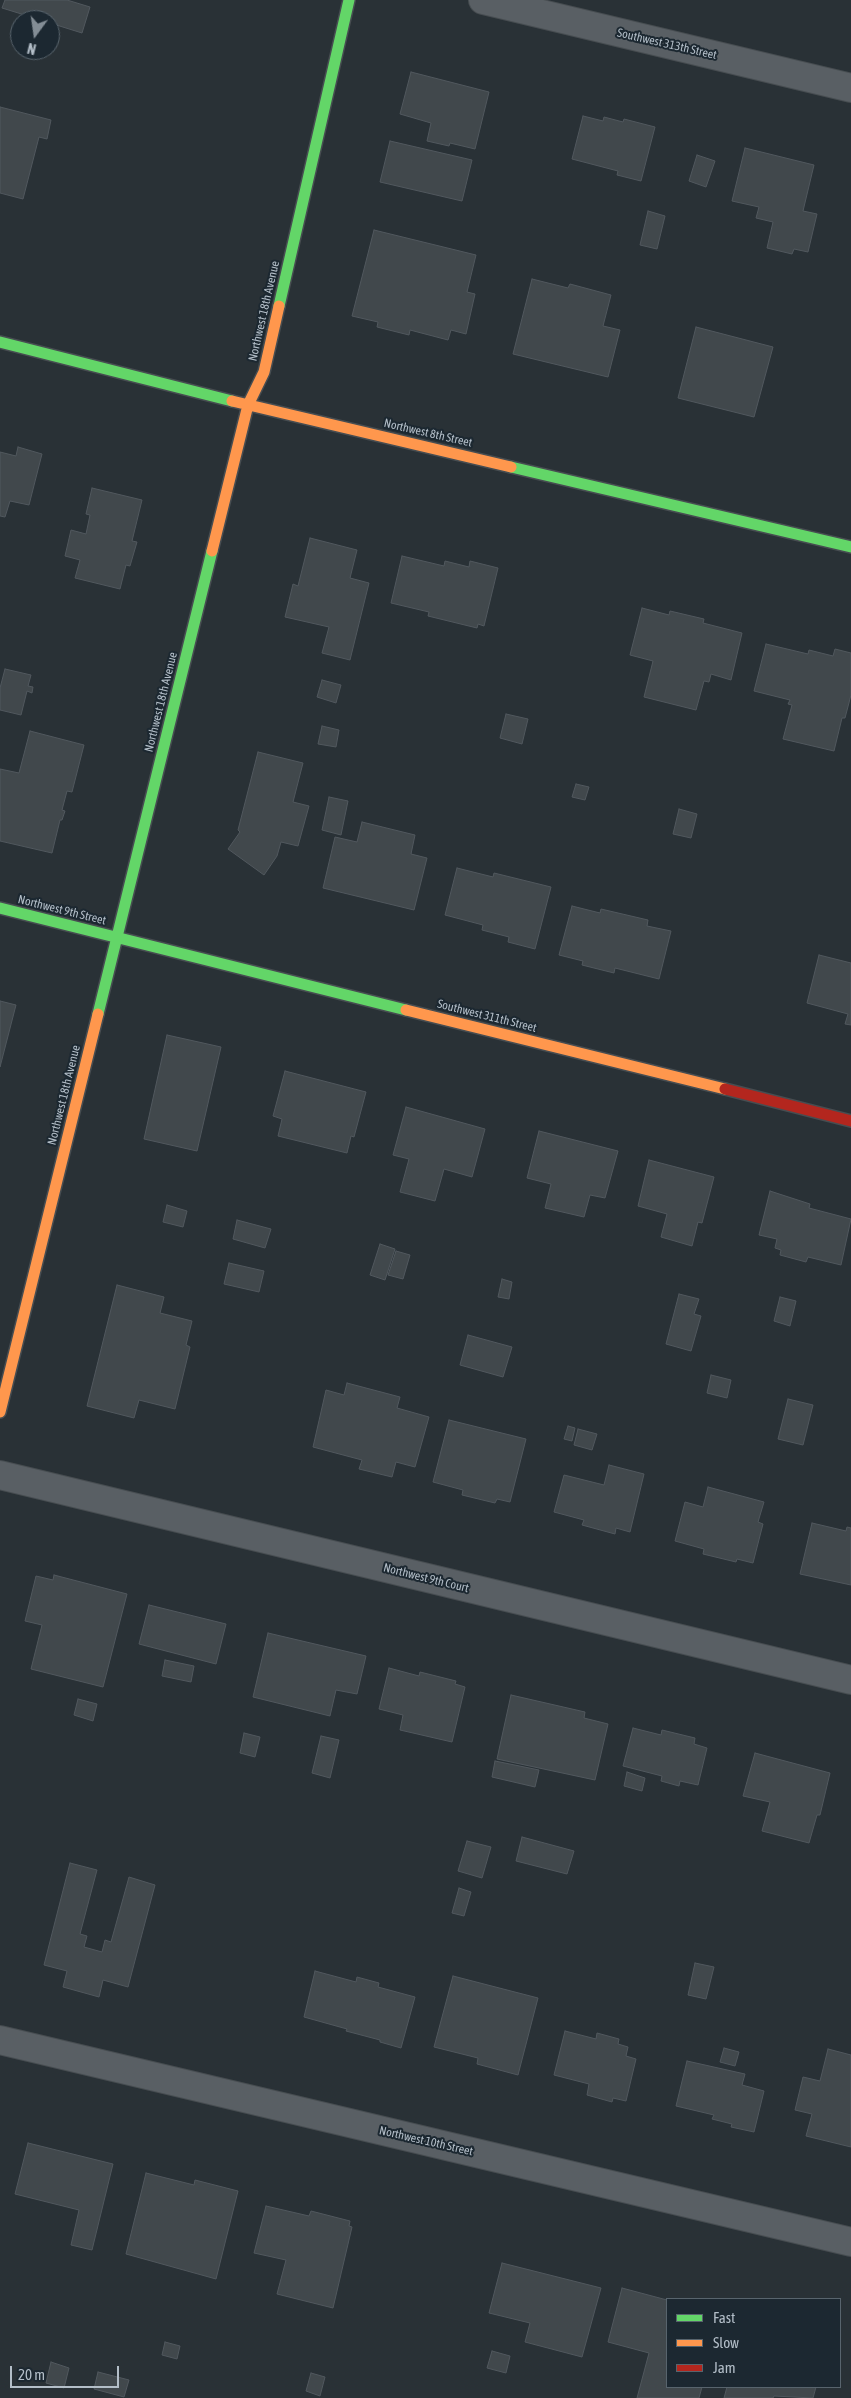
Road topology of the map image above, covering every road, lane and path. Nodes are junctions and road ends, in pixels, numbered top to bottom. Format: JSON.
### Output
{"nodes":[{"id":1,"x":349,"y":0,"type":"edge"},
{"id":2,"x":483,"y":0,"type":"edge"},
{"id":3,"x":851,"y":88,"type":"edge"},
{"id":4,"x":0,"y":342,"type":"edge"},
{"id":5,"x":248,"y":405,"type":"junction"},
{"id":6,"x":851,"y":547,"type":"edge"},
{"id":7,"x":0,"y":908,"type":"edge"},
{"id":8,"x":117,"y":938,"type":"junction"},
{"id":9,"x":851,"y":1120,"type":"edge"},
{"id":10,"x":0,"y":1412,"type":"edge"},
{"id":11,"x":0,"y":1476,"type":"edge"},
{"id":12,"x":851,"y":1680,"type":"edge"},
{"id":13,"x":0,"y":2040,"type":"edge"},
{"id":14,"x":851,"y":2242,"type":"edge"}],
"edges":[{"from":1,"to":5,"type":"street","name":"Northwest 18th Avenue"},
{"from":2,"to":3,"type":"street","name":"Southwest 313th Street"},
{"from":4,"to":5,"type":"street","name":"Northwest 8th Street"},
{"from":5,"to":6,"type":"street","name":"Northwest 8th Street"},
{"from":5,"to":8,"type":"street","name":"Northwest 18th Avenue"},
{"from":7,"to":8,"type":"street","name":"Northwest 9th Street"},
{"from":8,"to":9,"type":"street","name":"Southwest 311th Street"},
{"from":8,"to":10,"type":"street","name":"Northwest 18th Avenue"},
{"from":11,"to":12,"type":"street","name":"Northwest 9th Court"},
{"from":13,"to":14,"type":"street","name":"Northwest 10th Street"}]}
